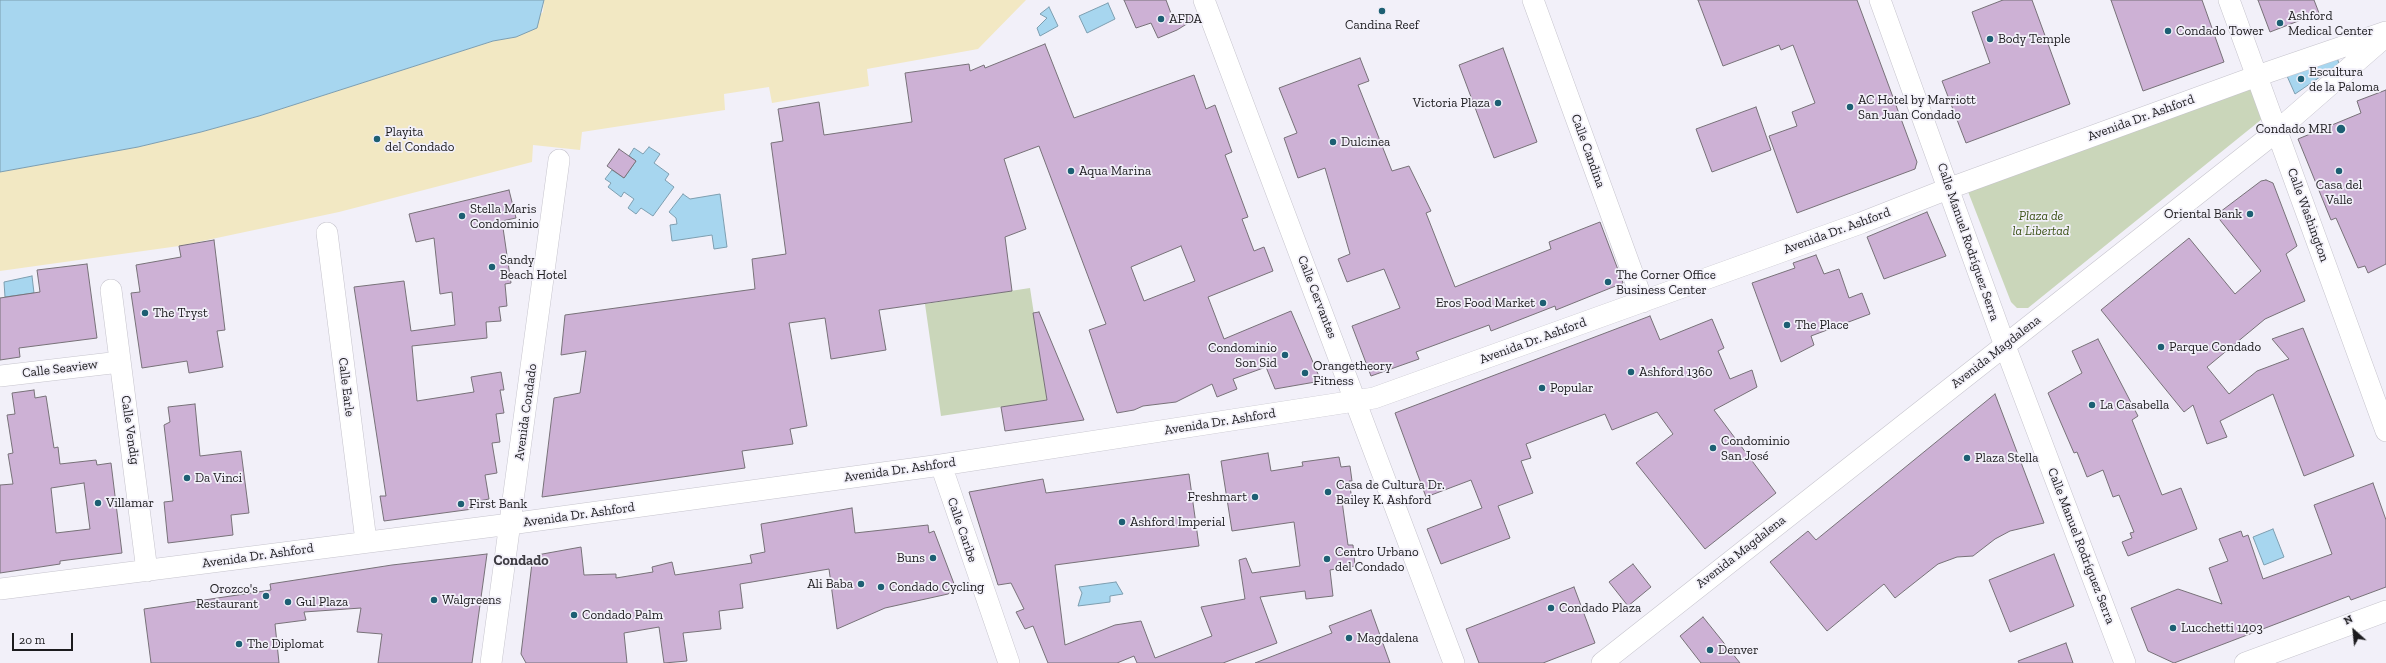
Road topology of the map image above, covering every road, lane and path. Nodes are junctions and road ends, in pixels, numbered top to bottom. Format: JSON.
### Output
{"nodes":[{"id":1,"x":1204,"y":0,"type":"edge"},
{"id":2,"x":1533,"y":0,"type":"edge"},
{"id":3,"x":1880,"y":0,"type":"edge"},
{"id":4,"x":2229,"y":0,"type":"edge"},
{"id":5,"x":2386,"y":32,"type":"edge"},
{"id":6,"x":2386,"y":36,"type":"edge"},
{"id":7,"x":2349,"y":55,"type":"junction"},
{"id":8,"x":2257,"y":76,"type":"junction"},
{"id":9,"x":2277,"y":131,"type":"junction"},
{"id":10,"x":559,"y":160,"type":"dead end"},
{"id":11,"x":1950,"y":188,"type":"junction"},
{"id":12,"x":327,"y":233,"type":"dead end"},
{"id":13,"x":111,"y":290,"type":"dead end"},
{"id":14,"x":1643,"y":302,"type":"junction"},
{"id":15,"x":2005,"y":346,"type":"junction"},
{"id":16,"x":120,"y":362,"type":"junction"},
{"id":17,"x":0,"y":376,"type":"edge"},
{"id":18,"x":1356,"y":401,"type":"junction"},
{"id":19,"x":2386,"y":431,"type":"edge"},
{"id":20,"x":941,"y":465,"type":"junction"},
{"id":21,"x":510,"y":524,"type":"junction"},
{"id":22,"x":366,"y":541,"type":"junction"},
{"id":23,"x":147,"y":571,"type":"junction"},
{"id":24,"x":0,"y":589,"type":"edge"},
{"id":25,"x":2386,"y":611,"type":"edge"},
{"id":26,"x":1606,"y":661,"type":"edge"},
{"id":27,"x":491,"y":663,"type":"edge"},
{"id":28,"x":1009,"y":663,"type":"edge"},
{"id":29,"x":1454,"y":663,"type":"edge"},
{"id":30,"x":2125,"y":663,"type":"edge"},
{"id":31,"x":2245,"y":663,"type":"edge"}],
"edges":[{"from":1,"to":18,"type":"street","name":"Calle Cervantes"},
{"from":2,"to":14,"type":"street","name":"Calle Candina"},
{"from":3,"to":11,"type":"street","name":"Calle Manuel Rodríguez Serra"},
{"from":4,"to":8,"type":"street","name":"Calle Washington"},
{"from":5,"to":7,"type":"street","name":"Avenida Dr. Ashford"},
{"from":6,"to":7,"type":"street","name":"Avenida Magdalena"},
{"from":7,"to":8,"type":"street","name":"Avenida Dr. Ashford"},
{"from":7,"to":9,"type":"street","name":"Avenida Magdalena"},
{"from":8,"to":9,"type":"street","name":"Calle Washington"},
{"from":8,"to":11,"type":"street","name":"Avenida Dr. Ashford"},
{"from":9,"to":15,"type":"street","name":"Avenida Magdalena"},
{"from":9,"to":19,"type":"street","name":"Calle Washington"},
{"from":10,"to":21,"type":"street","name":"Avenida Condado"},
{"from":11,"to":14,"type":"street","name":"Avenida Dr. Ashford"},
{"from":11,"to":15,"type":"street","name":"Calle Manuel Rodríguez Serra"},
{"from":12,"to":22,"type":"street","name":"Calle Earle"},
{"from":13,"to":16,"type":"street","name":"Calle Vendig"},
{"from":14,"to":18,"type":"street","name":"Avenida Dr. Ashford"},
{"from":15,"to":26,"type":"street","name":"Avenida Magdalena"},
{"from":15,"to":30,"type":"street","name":"Calle Manuel Rodríguez Serra"},
{"from":16,"to":17,"type":"street","name":"Calle Seaview"},
{"from":16,"to":23,"type":"street","name":"Calle Vendig"},
{"from":18,"to":20,"type":"street","name":"Avenida Dr. Ashford"},
{"from":18,"to":29,"type":"street","name":"Calle Cervantes"},
{"from":20,"to":21,"type":"street","name":"Avenida Dr. Ashford"},
{"from":20,"to":28,"type":"street","name":"Calle Caribe"},
{"from":21,"to":22,"type":"street","name":"Avenida Dr. Ashford"},
{"from":21,"to":27,"type":"street","name":"Avenida Condado"},
{"from":22,"to":23,"type":"street","name":"Avenida Dr. Ashford"},
{"from":23,"to":24,"type":"street","name":"Avenida Dr. Ashford"},
{"from":25,"to":31,"type":"street"}]}
